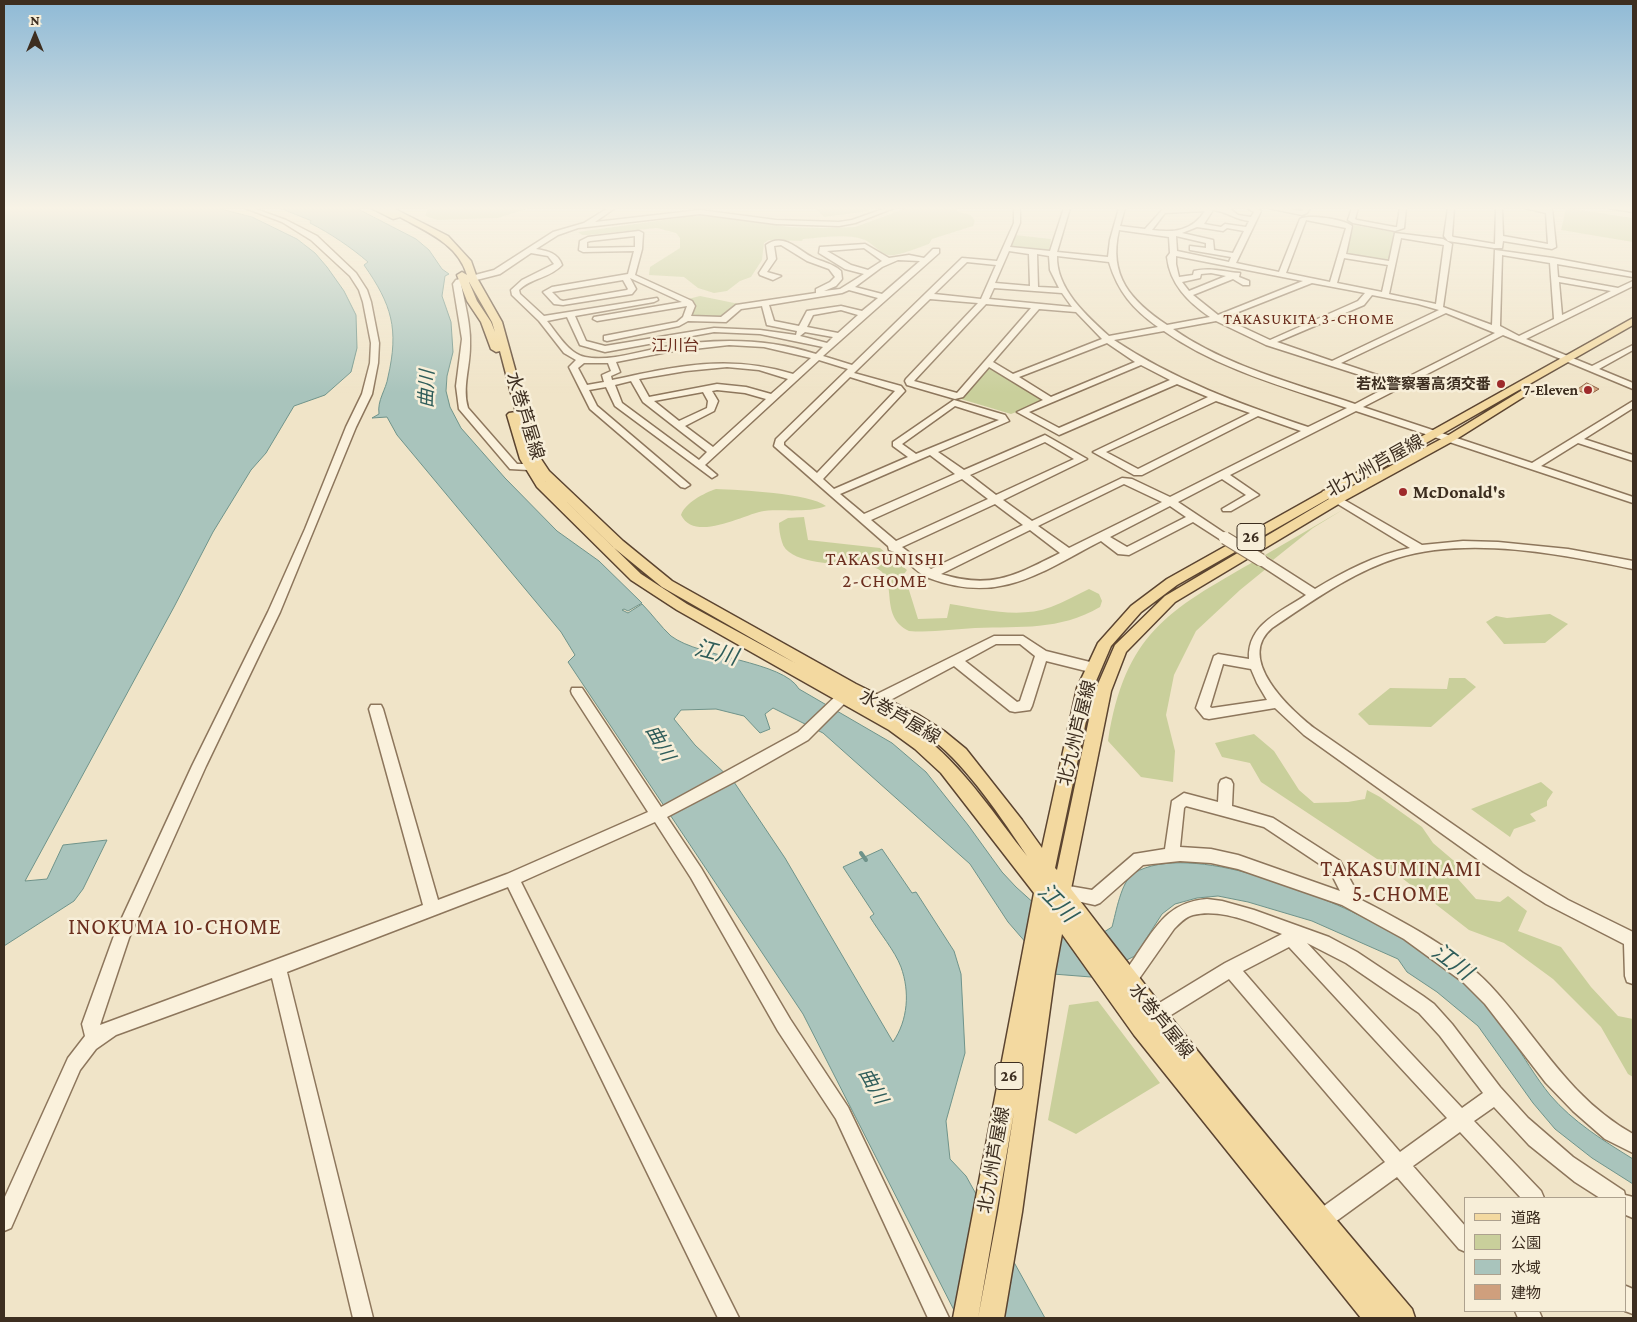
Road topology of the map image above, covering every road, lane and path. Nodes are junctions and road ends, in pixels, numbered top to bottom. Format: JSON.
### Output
{"nodes":[{"id":1,"x":347,"y":270,"type":"edge"},
{"id":2,"x":462,"y":270,"type":"edge"},
{"id":3,"x":467,"y":270,"type":"edge"},
{"id":4,"x":500,"y":270,"type":"edge"},
{"id":5,"x":552,"y":270,"type":"edge"},
{"id":6,"x":631,"y":270,"type":"edge"},
{"id":7,"x":765,"y":270,"type":"edge"},
{"id":8,"x":834,"y":270,"type":"edge"},
{"id":9,"x":857,"y":270,"type":"edge"},
{"id":10,"x":873,"y":270,"type":"edge"},
{"id":11,"x":914,"y":270,"type":"edge"},
{"id":12,"x":955,"y":270,"type":"edge"},
{"id":13,"x":997,"y":270,"type":"edge"},
{"id":14,"x":1033,"y":270,"type":"edge"},
{"id":15,"x":1055,"y":270,"type":"edge"},
{"id":16,"x":1114,"y":270,"type":"edge"},
{"id":17,"x":1173,"y":270,"type":"edge"},
{"id":18,"x":1250,"y":270,"type":"edge"},
{"id":19,"x":1256,"y":270,"type":"edge"},
{"id":20,"x":1283,"y":270,"type":"edge"},
{"id":21,"x":1337,"y":270,"type":"edge"},
{"id":22,"x":1391,"y":270,"type":"edge"},
{"id":23,"x":1446,"y":270,"type":"edge"},
{"id":24,"x":1498,"y":270,"type":"edge"},
{"id":25,"x":1554,"y":270,"type":"edge"},
{"id":26,"x":1608,"y":270,"type":"edge"},
{"id":27,"x":869,"y":273,"type":"junction"},
{"id":28,"x":1281,"y":274,"type":"junction"},
{"id":29,"x":1633,"y":274,"type":"edge"},
{"id":30,"x":777,"y":276,"type":"dead end"},
{"id":31,"x":1233,"y":276,"type":"junction"},
{"id":32,"x":628,"y":277,"type":"junction"},
{"id":33,"x":468,"y":279,"type":"junction"},
{"id":34,"x":1554,"y":279,"type":"junction"},
{"id":35,"x":1177,"y":280,"type":"junction"},
{"id":36,"x":1310,"y":280,"type":"junction"},
{"id":37,"x":1246,"y":283,"type":"dead end"},
{"id":38,"x":1633,"y":283,"type":"edge"},
{"id":39,"x":1333,"y":284,"type":"junction"},
{"id":40,"x":990,"y":285,"type":"junction"},
{"id":41,"x":849,"y":288,"type":"junction"},
{"id":42,"x":1034,"y":289,"type":"junction"},
{"id":43,"x":1618,"y":290,"type":"junction"},
{"id":44,"x":1064,"y":291,"type":"junction"},
{"id":45,"x":1370,"y":292,"type":"junction"},
{"id":46,"x":1188,"y":294,"type":"junction"},
{"id":47,"x":1386,"y":295,"type":"junction"},
{"id":48,"x":807,"y":296,"type":"junction"},
{"id":49,"x":928,"y":296,"type":"junction"},
{"id":50,"x":884,"y":297,"type":"junction"},
{"id":51,"x":654,"y":300,"type":"dead end"},
{"id":52,"x":984,"y":301,"type":"junction"},
{"id":53,"x":688,"y":303,"type":"junction"},
{"id":54,"x":765,"y":303,"type":"junction"},
{"id":55,"x":1037,"y":306,"type":"junction"},
{"id":56,"x":1443,"y":309,"type":"junction"},
{"id":57,"x":593,"y":310,"type":"junction"},
{"id":58,"x":1076,"y":310,"type":"junction"},
{"id":59,"x":570,"y":314,"type":"junction"},
{"id":60,"x":864,"y":314,"type":"junction"},
{"id":61,"x":687,"y":318,"type":"junction"},
{"id":62,"x":1217,"y":318,"type":"junction"},
{"id":63,"x":542,"y":319,"type":"junction"},
{"id":64,"x":723,"y":320,"type":"junction"},
{"id":65,"x":1558,"y":320,"type":"junction"},
{"id":66,"x":1633,"y":321,"type":"edge"},
{"id":67,"x":804,"y":328,"type":"junction"},
{"id":68,"x":1164,"y":328,"type":"junction"},
{"id":69,"x":603,"y":329,"type":"junction"},
{"id":70,"x":726,"y":330,"type":"junction"},
{"id":71,"x":1633,"y":330,"type":"edge"},
{"id":72,"x":1503,"y":332,"type":"junction"},
{"id":73,"x":839,"y":336,"type":"junction"},
{"id":74,"x":796,"y":338,"type":"junction"},
{"id":75,"x":1108,"y":339,"type":"junction"},
{"id":76,"x":1520,"y":339,"type":"junction"},
{"id":77,"x":729,"y":342,"type":"junction"},
{"id":78,"x":1269,"y":343,"type":"junction"},
{"id":79,"x":829,"y":346,"type":"junction"},
{"id":80,"x":1633,"y":346,"type":"edge"},
{"id":81,"x":605,"y":349,"type":"junction"},
{"id":82,"x":716,"y":354,"type":"junction"},
{"id":83,"x":818,"y":357,"type":"junction"},
{"id":84,"x":582,"y":360,"type":"junction"},
{"id":85,"x":610,"y":360,"type":"junction"},
{"id":86,"x":1572,"y":361,"type":"junction"},
{"id":87,"x":1142,"y":362,"type":"junction"},
{"id":88,"x":989,"y":364,"type":"junction"},
{"id":89,"x":1332,"y":364,"type":"junction"},
{"id":90,"x":1593,"y":369,"type":"junction"},
{"id":91,"x":851,"y":371,"type":"junction"},
{"id":92,"x":1012,"y":377,"type":"junction"},
{"id":93,"x":795,"y":378,"type":"junction"},
{"id":94,"x":634,"y":379,"type":"junction"},
{"id":95,"x":1178,"y":380,"type":"junction"},
{"id":96,"x":610,"y":384,"type":"junction"},
{"id":97,"x":1632,"y":384,"type":"edge"},
{"id":98,"x":1398,"y":385,"type":"junction"},
{"id":99,"x":583,"y":389,"type":"junction"},
{"id":100,"x":706,"y":389,"type":"junction"},
{"id":101,"x":1216,"y":397,"type":"junction"},
{"id":102,"x":774,"y":398,"type":"junction"},
{"id":103,"x":646,"y":400,"type":"junction"},
{"id":104,"x":1050,"y":400,"type":"junction"},
{"id":105,"x":1633,"y":404,"type":"edge"},
{"id":106,"x":1356,"y":407,"type":"junction"},
{"id":107,"x":1258,"y":413,"type":"junction"},
{"id":108,"x":679,"y":425,"type":"junction"},
{"id":109,"x":1308,"y":431,"type":"junction"},
{"id":110,"x":1435,"y":433,"type":"junction"},
{"id":111,"x":1451,"y":438,"type":"junction"},
{"id":112,"x":1576,"y":440,"type":"junction"},
{"id":113,"x":931,"y":451,"type":"junction"},
{"id":114,"x":713,"y":452,"type":"junction"},
{"id":115,"x":915,"y":458,"type":"junction"},
{"id":116,"x":1633,"y":458,"type":"edge"},
{"id":117,"x":699,"y":465,"type":"junction"},
{"id":118,"x":528,"y":467,"type":"junction"},
{"id":119,"x":1532,"y":467,"type":"junction"},
{"id":120,"x":962,"y":474,"type":"junction"},
{"id":121,"x":712,"y":475,"type":"dead end"},
{"id":122,"x":1222,"y":475,"type":"junction"},
{"id":123,"x":817,"y":479,"type":"junction"},
{"id":124,"x":685,"y":485,"type":"dead end"},
{"id":125,"x":833,"y":492,"type":"junction"},
{"id":126,"x":1332,"y":496,"type":"junction"},
{"id":127,"x":995,"y":499,"type":"junction"},
{"id":128,"x":1633,"y":500,"type":"edge"},
{"id":129,"x":1171,"y":502,"type":"junction"},
{"id":130,"x":1227,"y":509,"type":"dead end"},
{"id":131,"x":1194,"y":517,"type":"junction"},
{"id":132,"x":863,"y":518,"type":"junction"},
{"id":133,"x":1030,"y":526,"type":"junction"},
{"id":134,"x":1102,"y":537,"type":"junction"},
{"id":135,"x":893,"y":546,"type":"junction"},
{"id":136,"x":1422,"y":550,"type":"junction"},
{"id":137,"x":1069,"y":554,"type":"junction"},
{"id":138,"x":1633,"y":565,"type":"edge"},
{"id":139,"x":931,"y":574,"type":"junction"},
{"id":140,"x":1315,"y":595,"type":"junction"},
{"id":141,"x":1042,"y":655,"type":"junction"},
{"id":142,"x":955,"y":660,"type":"junction"},
{"id":143,"x":1256,"y":665,"type":"junction"},
{"id":144,"x":1094,"y":668,"type":"junction"},
{"id":145,"x":577,"y":691,"type":"dead end"},
{"id":146,"x":841,"y":699,"type":"junction"},
{"id":147,"x":876,"y":701,"type":"junction"},
{"id":148,"x":1277,"y":703,"type":"junction"},
{"id":149,"x":376,"y":709,"type":"dead end"},
{"id":150,"x":1226,"y":784,"type":"dead end"},
{"id":151,"x":1225,"y":810,"type":"junction"},
{"id":152,"x":662,"y":812,"type":"junction"},
{"id":153,"x":1172,"y":854,"type":"junction"},
{"id":154,"x":1046,"y":870,"type":"junction"},
{"id":155,"x":512,"y":879,"type":"junction"},
{"id":156,"x":1063,"y":892,"type":"junction"},
{"id":157,"x":1042,"y":898,"type":"junction"},
{"id":158,"x":1348,"y":900,"type":"junction"},
{"id":159,"x":432,"y":908,"type":"junction"},
{"id":160,"x":1058,"y":917,"type":"junction"},
{"id":161,"x":1292,"y":935,"type":"junction"},
{"id":162,"x":1633,"y":940,"type":"edge"},
{"id":163,"x":278,"y":968,"type":"junction"},
{"id":164,"x":1231,"y":970,"type":"junction"},
{"id":165,"x":1118,"y":976,"type":"junction"},
{"id":166,"x":1633,"y":976,"type":"edge"},
{"id":167,"x":1156,"y":1014,"type":"junction"},
{"id":168,"x":94,"y":1038,"type":"junction"},
{"id":169,"x":1495,"y":1095,"type":"junction"},
{"id":170,"x":1461,"y":1120,"type":"junction"},
{"id":171,"x":1633,"y":1144,"type":"edge"},
{"id":172,"x":1399,"y":1165,"type":"junction"},
{"id":173,"x":1533,"y":1197,"type":"edge"},
{"id":174,"x":1615,"y":1197,"type":"edge"},
{"id":175,"x":4,"y":1221,"type":"edge"},
{"id":176,"x":1312,"y":1226,"type":"junction"},
{"id":177,"x":1464,"y":1240,"type":"edge"},
{"id":178,"x":363,"y":1318,"type":"edge"},
{"id":179,"x":729,"y":1318,"type":"edge"},
{"id":180,"x":939,"y":1318,"type":"edge"},
{"id":181,"x":965,"y":1318,"type":"edge"},
{"id":182,"x":990,"y":1318,"type":"edge"},
{"id":183,"x":1377,"y":1318,"type":"edge"},
{"id":184,"x":1402,"y":1318,"type":"edge"}],
"edges":[{"from":1,"to":168,"type":"street"},
{"from":2,"to":33,"type":"main road","name":"水巻芦屋線"},
{"from":3,"to":33,"type":"main road","name":"水巻芦屋線"},
{"from":4,"to":33,"type":"street"},
{"from":5,"to":63,"type":"street"},
{"from":6,"to":32,"type":"street"},
{"from":7,"to":30,"type":"street"},
{"from":8,"to":48,"type":"street"},
{"from":9,"to":27,"type":"street"},
{"from":10,"to":27,"type":"street"},
{"from":11,"to":50,"type":"street"},
{"from":12,"to":49,"type":"street"},
{"from":13,"to":40,"type":"street"},
{"from":14,"to":42,"type":"street"},
{"from":15,"to":44,"type":"street"},
{"from":16,"to":68,"type":"street"},
{"from":17,"to":35,"type":"street"},
{"from":18,"to":31,"type":"street"},
{"from":19,"to":28,"type":"street"},
{"from":20,"to":28,"type":"street"},
{"from":21,"to":39,"type":"street"},
{"from":22,"to":47,"type":"street"},
{"from":23,"to":56,"type":"street"},
{"from":24,"to":72,"type":"street"},
{"from":25,"to":34,"type":"street"},
{"from":26,"to":29,"type":"street"},
{"from":27,"to":41,"type":"street"},
{"from":28,"to":36,"type":"street"},
{"from":31,"to":35,"type":"street"},
{"from":31,"to":37,"type":"street"},
{"from":31,"to":46,"type":"street"},
{"from":32,"to":32,"type":"street"},
{"from":32,"to":53,"type":"street"},
{"from":33,"to":118,"type":"main road","name":"水巻芦屋線"},
{"from":33,"to":118,"type":"street"},
{"from":33,"to":147,"type":"main road","name":"水巻芦屋線"},
{"from":34,"to":43,"type":"street"},
{"from":34,"to":65,"type":"street"},
{"from":35,"to":46,"type":"street"},
{"from":36,"to":39,"type":"street"},
{"from":36,"to":62,"type":"street"},
{"from":38,"to":43,"type":"street"},
{"from":39,"to":45,"type":"street"},
{"from":40,"to":42,"type":"street"},
{"from":40,"to":52,"type":"street"},
{"from":41,"to":48,"type":"street"},
{"from":41,"to":50,"type":"street"},
{"from":42,"to":44,"type":"street"},
{"from":43,"to":65,"type":"street"},
{"from":44,"to":58,"type":"street"},
{"from":45,"to":47,"type":"street"},
{"from":45,"to":78,"type":"street"},
{"from":46,"to":62,"type":"street"},
{"from":47,"to":56,"type":"street"},
{"from":48,"to":54,"type":"street"},
{"from":49,"to":52,"type":"street"},
{"from":49,"to":91,"type":"street"},
{"from":50,"to":60,"type":"street"},
{"from":51,"to":57,"type":"street"},
{"from":52,"to":55,"type":"street"},
{"from":52,"to":88,"type":"street"},
{"from":53,"to":61,"type":"street"},
{"from":53,"to":69,"type":"street"},
{"from":54,"to":64,"type":"street"},
{"from":54,"to":67,"type":"street"},
{"from":55,"to":58,"type":"street"},
{"from":55,"to":88,"type":"street"},
{"from":56,"to":72,"type":"street"},
{"from":56,"to":89,"type":"street"},
{"from":57,"to":59,"type":"street"},
{"from":57,"to":69,"type":"street"},
{"from":58,"to":75,"type":"street"},
{"from":59,"to":63,"type":"street"},
{"from":59,"to":81,"type":"street"},
{"from":60,"to":67,"type":"street"},
{"from":60,"to":73,"type":"street"},
{"from":61,"to":64,"type":"street"},
{"from":61,"to":69,"type":"street"},
{"from":62,"to":68,"type":"street"},
{"from":62,"to":78,"type":"street"},
{"from":63,"to":84,"type":"street"},
{"from":64,"to":70,"type":"street"},
{"from":65,"to":76,"type":"street"},
{"from":66,"to":86,"type":"main road","name":"北九州芦屋線","number":"26"},
{"from":67,"to":73,"type":"street"},
{"from":67,"to":74,"type":"street"},
{"from":68,"to":75,"type":"street"},
{"from":68,"to":106,"type":"street"},
{"from":69,"to":81,"type":"street"},
{"from":70,"to":74,"type":"street"},
{"from":70,"to":77,"type":"street"},
{"from":70,"to":81,"type":"street"},
{"from":71,"to":86,"type":"main road","name":"北九州芦屋線","number":"26"},
{"from":72,"to":76,"type":"street"},
{"from":72,"to":98,"type":"street"},
{"from":73,"to":79,"type":"street"},
{"from":74,"to":79,"type":"street"},
{"from":75,"to":87,"type":"street"},
{"from":75,"to":92,"type":"street"},
{"from":76,"to":86,"type":"street"},
{"from":77,"to":82,"type":"street"},
{"from":77,"to":83,"type":"street"},
{"from":78,"to":89,"type":"street"},
{"from":79,"to":83,"type":"street"},
{"from":80,"to":90,"type":"street"},
{"from":81,"to":85,"type":"street"},
{"from":82,"to":85,"type":"street"},
{"from":82,"to":93,"type":"street"},
{"from":82,"to":94,"type":"street"},
{"from":83,"to":91,"type":"street"},
{"from":83,"to":93,"type":"street"},
{"from":84,"to":85,"type":"street"},
{"from":84,"to":99,"type":"street"},
{"from":85,"to":96,"type":"street"},
{"from":86,"to":90,"type":"street"},
{"from":86,"to":110,"type":"main road","name":"北九州芦屋線","number":"26"},
{"from":86,"to":111,"type":"main road","name":"北九州芦屋線","number":"26"},
{"from":87,"to":95,"type":"street"},
{"from":87,"to":104,"type":"street"},
{"from":88,"to":92,"type":"street"},
{"from":89,"to":98,"type":"street"},
{"from":90,"to":97,"type":"street"},
{"from":91,"to":123,"type":"street"},
{"from":91,"to":123,"type":"street"},
{"from":92,"to":104,"type":"street"},
{"from":93,"to":102,"type":"street"},
{"from":94,"to":96,"type":"street"},
{"from":94,"to":103,"type":"street"},
{"from":95,"to":101,"type":"street"},
{"from":95,"to":104,"type":"street"},
{"from":96,"to":99,"type":"street"},
{"from":96,"to":117,"type":"street"},
{"from":98,"to":106,"type":"street"},
{"from":99,"to":124,"type":"street"},
{"from":100,"to":102,"type":"street"},
{"from":100,"to":103,"type":"street"},
{"from":100,"to":108,"type":"street"},
{"from":101,"to":107,"type":"street"},
{"from":101,"to":107,"type":"street"},
{"from":102,"to":114,"type":"street"},
{"from":103,"to":108,"type":"street"},
{"from":105,"to":112,"type":"street"},
{"from":106,"to":109,"type":"street"},
{"from":106,"to":110,"type":"street"},
{"from":107,"to":109,"type":"street"},
{"from":108,"to":114,"type":"street"},
{"from":109,"to":122,"type":"street"},
{"from":110,"to":111,"type":"street"},
{"from":110,"to":126,"type":"main road","name":"北九州芦屋線","number":"26"},
{"from":111,"to":119,"type":"street"},
{"from":111,"to":126,"type":"main road","name":"北九州芦屋線","number":"26"},
{"from":112,"to":116,"type":"street"},
{"from":112,"to":119,"type":"street"},
{"from":113,"to":115,"type":"street"},
{"from":113,"to":115,"type":"street"},
{"from":113,"to":120,"type":"street"},
{"from":114,"to":117,"type":"street"},
{"from":115,"to":125,"type":"street"},
{"from":117,"to":121,"type":"street"},
{"from":118,"to":146,"type":"main road","name":"水巻芦屋線"},
{"from":119,"to":128,"type":"street"},
{"from":120,"to":127,"type":"street"},
{"from":120,"to":127,"type":"street"},
{"from":120,"to":132,"type":"street"},
{"from":122,"to":129,"type":"street"},
{"from":122,"to":130,"type":"street"},
{"from":123,"to":125,"type":"street"},
{"from":125,"to":132,"type":"street"},
{"from":126,"to":136,"type":"street"},
{"from":126,"to":144,"type":"main road","name":"北九州芦屋線","number":"26"},
{"from":126,"to":156,"type":"main road","name":"北九州芦屋線","number":"26"},
{"from":127,"to":133,"type":"street"},
{"from":127,"to":135,"type":"street"},
{"from":129,"to":131,"type":"street"},
{"from":129,"to":133,"type":"street"},
{"from":129,"to":134,"type":"street"},
{"from":131,"to":134,"type":"street"},
{"from":131,"to":140,"type":"street","bridge":true},
{"from":132,"to":135,"type":"street"},
{"from":133,"to":137,"type":"street"},
{"from":133,"to":139,"type":"street"},
{"from":134,"to":137,"type":"street"},
{"from":135,"to":139,"type":"street"},
{"from":136,"to":138,"type":"street"},
{"from":136,"to":140,"type":"street"},
{"from":137,"to":139,"type":"street"},
{"from":140,"to":143,"type":"street"},
{"from":141,"to":142,"type":"street"},
{"from":141,"to":142,"type":"street"},
{"from":141,"to":144,"type":"street"},
{"from":142,"to":147,"type":"street"},
{"from":143,"to":148,"type":"street"},
{"from":143,"to":148,"type":"street"},
{"from":144,"to":154,"type":"main road","name":"北九州芦屋線","number":"26"},
{"from":145,"to":152,"type":"street"},
{"from":146,"to":152,"type":"street"},
{"from":146,"to":157,"type":"main road","name":"水巻芦屋線"},
{"from":147,"to":154,"type":"main road","name":"水巻芦屋線"},
{"from":148,"to":162,"type":"street"},
{"from":149,"to":159,"type":"street"},
{"from":150,"to":151,"type":"street"},
{"from":151,"to":153,"type":"street"},
{"from":151,"to":158,"type":"street"},
{"from":152,"to":155,"type":"street"},
{"from":152,"to":180,"type":"street"},
{"from":153,"to":156,"type":"street"},
{"from":153,"to":158,"type":"street"},
{"from":154,"to":156,"type":"main road","name":"水巻芦屋線"},
{"from":154,"to":157,"type":"main road","name":"北九州芦屋線","number":"26"},
{"from":155,"to":159,"type":"street"},
{"from":155,"to":179,"type":"street"},
{"from":156,"to":160,"type":"main road","name":"北九州芦屋線","number":"26"},
{"from":156,"to":165,"type":"main road","name":"水巻芦屋線"},
{"from":157,"to":160,"type":"main road","name":"水巻芦屋線"},
{"from":157,"to":181,"type":"main road","name":"北九州芦屋線","number":"26"},
{"from":158,"to":171,"type":"street"},
{"from":159,"to":163,"type":"street"},
{"from":160,"to":165,"type":"main road","name":"水巻芦屋線"},
{"from":160,"to":182,"type":"main road","name":"北九州芦屋線","number":"26"},
{"from":161,"to":164,"type":"street"},
{"from":161,"to":165,"type":"street"},
{"from":161,"to":169,"type":"street"},
{"from":161,"to":170,"type":"street"},
{"from":162,"to":166,"type":"street"},
{"from":163,"to":168,"type":"street"},
{"from":163,"to":178,"type":"street"},
{"from":164,"to":167,"type":"street"},
{"from":164,"to":172,"type":"street"},
{"from":165,"to":167,"type":"main road","name":"水巻芦屋線"},
{"from":165,"to":176,"type":"main road","name":"水巻芦屋線"},
{"from":167,"to":176,"type":"main road","name":"水巻芦屋線"},
{"from":168,"to":175,"type":"street"},
{"from":169,"to":170,"type":"street"},
{"from":169,"to":174,"type":"street"},
{"from":170,"to":172,"type":"street"},
{"from":170,"to":173,"type":"street"},
{"from":172,"to":176,"type":"street"},
{"from":172,"to":177,"type":"street"},
{"from":176,"to":183,"type":"main road","name":"水巻芦屋線"},
{"from":176,"to":184,"type":"main road","name":"水巻芦屋線"}]}
